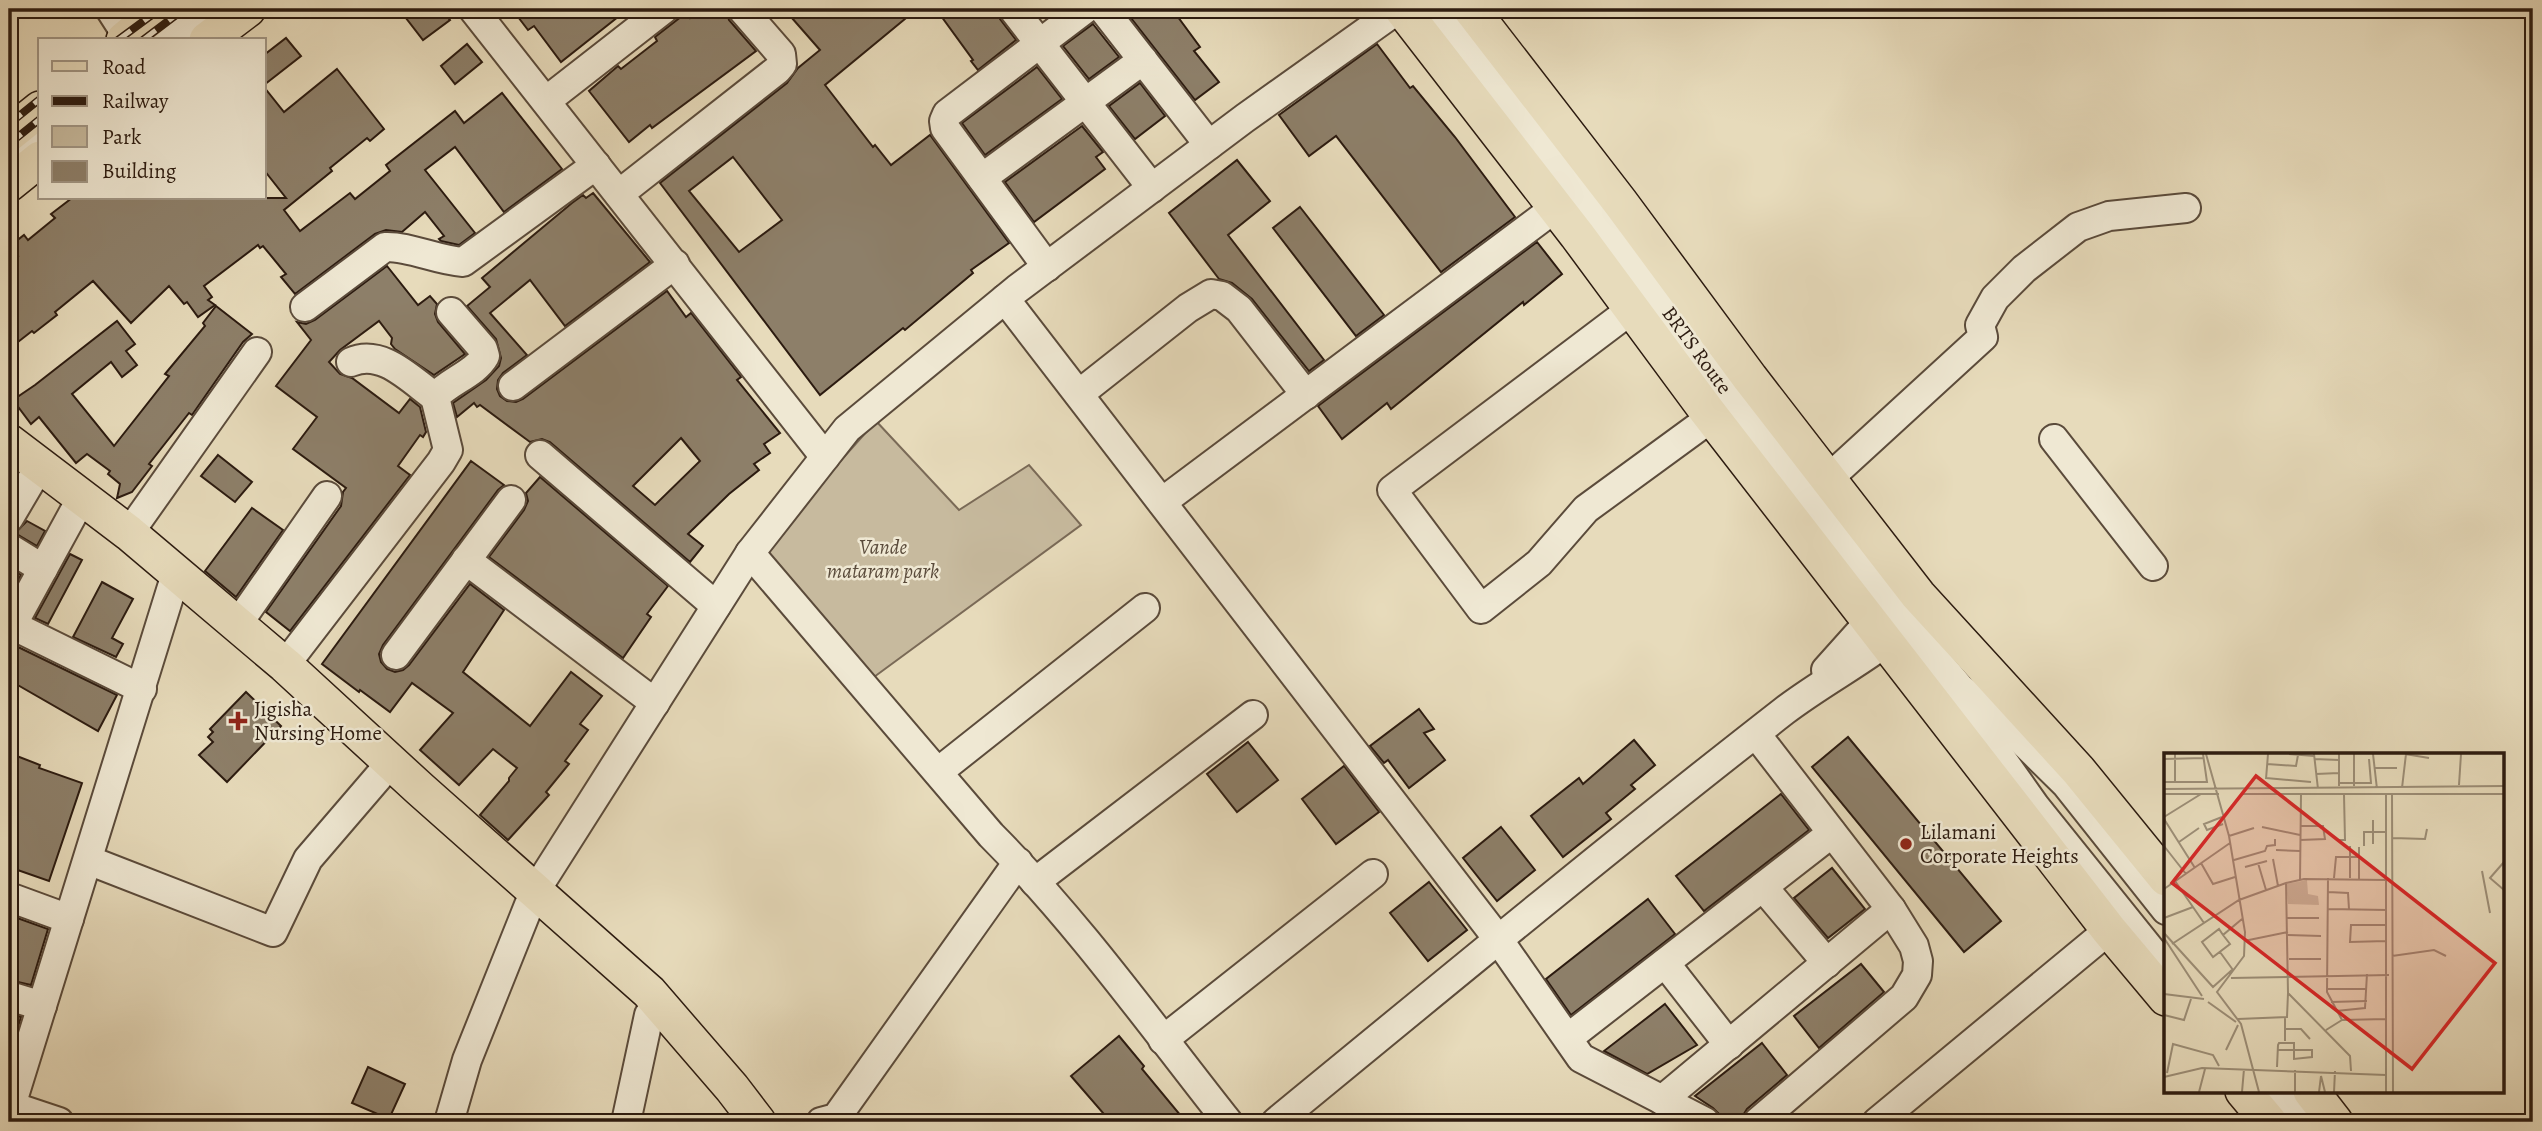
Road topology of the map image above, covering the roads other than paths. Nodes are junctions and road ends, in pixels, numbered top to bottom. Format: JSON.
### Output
{"nodes":[{"id":1,"x":161,"y":9,"type":"edge"},
{"id":2,"x":187,"y":9,"type":"edge"},
{"id":3,"x":222,"y":9,"type":"edge"},
{"id":4,"x":248,"y":9,"type":"edge"},
{"id":5,"x":472,"y":9,"type":"edge"},
{"id":6,"x":664,"y":9,"type":"edge"},
{"id":7,"x":743,"y":9,"type":"edge"},
{"id":8,"x":1013,"y":9,"type":"edge"},
{"id":9,"x":1084,"y":9,"type":"edge"},
{"id":10,"x":1103,"y":9,"type":"edge"},
{"id":11,"x":1400,"y":9,"type":"edge"},
{"id":12,"x":1437,"y":9,"type":"edge"},
{"id":13,"x":1471,"y":9,"type":"edge"},
{"id":14,"x":128,"y":31,"type":"edge"},
{"id":15,"x":182,"y":38,"type":"edge"},
{"id":16,"x":210,"y":38,"type":"edge"},
{"id":17,"x":1040,"y":43,"type":"junction"},
{"id":18,"x":1143,"y":61,"type":"junction"},
{"id":19,"x":546,"y":102,"type":"junction"},
{"id":20,"x":1086,"y":103,"type":"junction"},
{"id":21,"x":38,"y":111,"type":"edge"},
{"id":22,"x":9,"y":134,"type":"edge"},
{"id":23,"x":38,"y":135,"type":"edge"},
{"id":24,"x":1209,"y":145,"type":"junction"},
{"id":25,"x":9,"y":158,"type":"edge"},
{"id":26,"x":38,"y":161,"type":"edge"},
{"id":27,"x":596,"y":165,"type":"junction"},
{"id":28,"x":982,"y":178,"type":"junction"},
{"id":29,"x":9,"y":184,"type":"edge"},
{"id":30,"x":1152,"y":188,"type":"junction"},
{"id":31,"x":619,"y":194,"type":"junction"},
{"id":32,"x":1555,"y":208,"type":"junction"},
{"id":33,"x":2186,"y":208,"type":"dead end"},
{"id":34,"x":675,"y":264,"type":"junction"},
{"id":35,"x":1047,"y":267,"type":"junction"},
{"id":36,"x":1005,"y":299,"type":"junction"},
{"id":37,"x":305,"y":307,"type":"dead end"},
{"id":38,"x":1632,"y":309,"type":"junction"},
{"id":39,"x":452,"y":312,"type":"dead end"},
{"id":40,"x":257,"y":352,"type":"dead end"},
{"id":41,"x":351,"y":362,"type":"dead end"},
{"id":42,"x":513,"y":386,"type":"dead end"},
{"id":43,"x":1079,"y":394,"type":"junction"},
{"id":44,"x":1306,"y":395,"type":"junction"},
{"id":45,"x":435,"y":397,"type":"junction"},
{"id":46,"x":1712,"y":418,"type":"junction"},
{"id":47,"x":2054,"y":439,"type":"dead end"},
{"id":48,"x":9,"y":442,"type":"edge"},
{"id":49,"x":540,"y":455,"type":"dead end"},
{"id":50,"x":825,"y":457,"type":"junction"},
{"id":51,"x":20,"y":470,"type":"edge"},
{"id":52,"x":1828,"y":479,"type":"junction"},
{"id":53,"x":327,"y":496,"type":"dead end"},
{"id":54,"x":511,"y":500,"type":"dead end"},
{"id":55,"x":1162,"y":502,"type":"junction"},
{"id":56,"x":74,"y":512,"type":"junction"},
{"id":57,"x":9,"y":518,"type":"edge"},
{"id":58,"x":129,"y":533,"type":"junction"},
{"id":59,"x":9,"y":548,"type":"edge"},
{"id":60,"x":750,"y":553,"type":"junction"},
{"id":61,"x":466,"y":560,"type":"junction"},
{"id":62,"x":2153,"y":566,"type":"dead end"},
{"id":63,"x":43,"y":569,"type":"junction"},
{"id":64,"x":174,"y":582,"type":"junction"},
{"id":65,"x":716,"y":606,"type":"junction"},
{"id":66,"x":1145,"y":608,"type":"dead end"},
{"id":67,"x":1899,"y":615,"type":"junction"},
{"id":68,"x":237,"y":625,"type":"junction"},
{"id":69,"x":10,"y":628,"type":"edge"},
{"id":70,"x":396,"y":655,"type":"dead end"},
{"id":71,"x":285,"y":665,"type":"junction"},
{"id":72,"x":1960,"y":688,"type":"junction"},
{"id":73,"x":142,"y":689,"type":"junction"},
{"id":74,"x":655,"y":703,"type":"junction"},
{"id":75,"x":1253,"y":715,"type":"dead end"},
{"id":76,"x":1756,"y":734,"type":"junction"},
{"id":77,"x":938,"y":772,"type":"junction"},
{"id":78,"x":381,"y":774,"type":"junction"},
{"id":79,"x":1832,"y":833,"type":"junction"},
{"id":80,"x":88,"y":860,"type":"junction"},
{"id":81,"x":1027,"y":872,"type":"junction"},
{"id":82,"x":1373,"y":874,"type":"dead end"},
{"id":83,"x":2164,"y":876,"type":"edge"},
{"id":84,"x":1763,"y":887,"type":"junction"},
{"id":85,"x":9,"y":897,"type":"edge"},
{"id":86,"x":533,"y":898,"type":"junction"},
{"id":87,"x":2164,"y":906,"type":"edge"},
{"id":88,"x":1891,"y":909,"type":"junction"},
{"id":89,"x":69,"y":919,"type":"junction"},
{"id":90,"x":2109,"y":930,"type":"junction"},
{"id":91,"x":1498,"y":939,"type":"junction"},
{"id":92,"x":1665,"y":963,"type":"junction"},
{"id":93,"x":1827,"y":963,"type":"junction"},
{"id":94,"x":2164,"y":967,"type":"edge"},
{"id":95,"x":9,"y":996,"type":"edge"},
{"id":96,"x":2164,"y":996,"type":"edge"},
{"id":97,"x":42,"y":1006,"type":"junction"},
{"id":98,"x":649,"y":1015,"type":"junction"},
{"id":99,"x":1568,"y":1038,"type":"junction"},
{"id":100,"x":1163,"y":1040,"type":"junction"},
{"id":101,"x":1729,"y":1045,"type":"junction"},
{"id":102,"x":2244,"y":1092,"type":"edge"},
{"id":103,"x":2276,"y":1092,"type":"edge"},
{"id":104,"x":2312,"y":1092,"type":"edge"},
{"id":105,"x":1662,"y":1100,"type":"junction"},
{"id":106,"x":10,"y":1109,"type":"edge"},
{"id":107,"x":59,"y":1122,"type":"edge"},
{"id":108,"x":449,"y":1122,"type":"edge"},
{"id":109,"x":626,"y":1122,"type":"edge"},
{"id":110,"x":739,"y":1122,"type":"edge"},
{"id":111,"x":758,"y":1122,"type":"edge"},
{"id":112,"x":821,"y":1122,"type":"edge"},
{"id":113,"x":1228,"y":1122,"type":"edge"},
{"id":114,"x":1276,"y":1122,"type":"edge"},
{"id":115,"x":1705,"y":1122,"type":"edge"},
{"id":116,"x":1758,"y":1122,"type":"edge"},
{"id":117,"x":1877,"y":1122,"type":"edge"},
{"id":118,"x":2269,"y":1122,"type":"edge"},
{"id":119,"x":2300,"y":1122,"type":"edge"},
{"id":120,"x":2335,"y":1122,"type":"edge"}],
"edges":[{"from":1,"to":14,"type":"main road"},
{"from":2,"to":14,"type":"street"},
{"from":3,"to":15,"type":"street"},
{"from":4,"to":16,"type":"main road"},
{"from":5,"to":19,"type":"street"},
{"from":6,"to":19,"type":"street"},
{"from":7,"to":31,"type":"street"},
{"from":8,"to":17,"type":"street"},
{"from":9,"to":17,"type":"street"},
{"from":10,"to":18,"type":"street"},
{"from":11,"to":24,"type":"street"},
{"from":11,"to":32,"type":"main road"},
{"from":12,"to":67,"type":"street","name":"BRTS Route"},
{"from":13,"to":52,"type":"main road"},
{"from":17,"to":20,"type":"street"},
{"from":17,"to":28,"type":"street"},
{"from":18,"to":20,"type":"street"},
{"from":18,"to":24,"type":"street"},
{"from":19,"to":27,"type":"street"},
{"from":20,"to":28,"type":"street"},
{"from":20,"to":30,"type":"street"},
{"from":21,"to":22,"type":"main road"},
{"from":23,"to":25,"type":"street"},
{"from":24,"to":30,"type":"street"},
{"from":26,"to":29,"type":"main road"},
{"from":27,"to":31,"type":"street"},
{"from":27,"to":37,"type":"street"},
{"from":28,"to":35,"type":"street"},
{"from":30,"to":35,"type":"street"},
{"from":31,"to":34,"type":"street"},
{"from":32,"to":38,"type":"main road"},
{"from":32,"to":44,"type":"street"},
{"from":33,"to":52,"type":"street"},
{"from":34,"to":42,"type":"street"},
{"from":34,"to":50,"type":"street"},
{"from":35,"to":36,"type":"street"},
{"from":36,"to":43,"type":"street"},
{"from":36,"to":50,"type":"street"},
{"from":38,"to":46,"type":"main road"},
{"from":38,"to":46,"type":"street"},
{"from":39,"to":45,"type":"street"},
{"from":40,"to":58,"type":"street"},
{"from":41,"to":45,"type":"street"},
{"from":43,"to":44,"type":"street"},
{"from":43,"to":55,"type":"street"},
{"from":44,"to":55,"type":"street"},
{"from":45,"to":71,"type":"street"},
{"from":46,"to":67,"type":"main road"},
{"from":47,"to":62,"type":"street"},
{"from":48,"to":58,"type":"main road"},
{"from":49,"to":65,"type":"street"},
{"from":50,"to":60,"type":"street"},
{"from":51,"to":56,"type":"main road"},
{"from":51,"to":57,"type":"street"},
{"from":52,"to":67,"type":"main road"},
{"from":53,"to":68,"type":"street"},
{"from":54,"to":61,"type":"street"},
{"from":55,"to":91,"type":"street"},
{"from":56,"to":63,"type":"street"},
{"from":56,"to":64,"type":"main road"},
{"from":58,"to":64,"type":"main road"},
{"from":59,"to":63,"type":"street"},
{"from":60,"to":65,"type":"street"},
{"from":60,"to":77,"type":"street"},
{"from":61,"to":70,"type":"street"},
{"from":61,"to":74,"type":"street"},
{"from":63,"to":69,"type":"street"},
{"from":64,"to":68,"type":"main road"},
{"from":64,"to":73,"type":"street"},
{"from":64,"to":78,"type":"main road"},
{"from":65,"to":74,"type":"street"},
{"from":66,"to":77,"type":"street"},
{"from":67,"to":72,"type":"street","name":"BRTS Route"},
{"from":67,"to":76,"type":"street"},
{"from":67,"to":83,"type":"main road"},
{"from":67,"to":90,"type":"main road"},
{"from":68,"to":71,"type":"main road"},
{"from":69,"to":73,"type":"street"},
{"from":71,"to":86,"type":"main road"},
{"from":72,"to":87,"type":"street"},
{"from":72,"to":94,"type":"street"},
{"from":73,"to":80,"type":"street"},
{"from":74,"to":86,"type":"street"},
{"from":75,"to":81,"type":"street"},
{"from":76,"to":79,"type":"street"},
{"from":76,"to":91,"type":"street"},
{"from":77,"to":81,"type":"street"},
{"from":78,"to":80,"type":"street"},
{"from":78,"to":86,"type":"main road"},
{"from":79,"to":84,"type":"street"},
{"from":79,"to":88,"type":"street"},
{"from":80,"to":89,"type":"street"},
{"from":81,"to":100,"type":"street"},
{"from":81,"to":112,"type":"street"},
{"from":82,"to":100,"type":"street"},
{"from":84,"to":92,"type":"street"},
{"from":84,"to":93,"type":"street"},
{"from":85,"to":89,"type":"street"},
{"from":86,"to":98,"type":"main road"},
{"from":86,"to":108,"type":"street"},
{"from":86,"to":111,"type":"main road"},
{"from":88,"to":93,"type":"street"},
{"from":88,"to":116,"type":"street"},
{"from":89,"to":97,"type":"street"},
{"from":90,"to":96,"type":"main road"},
{"from":90,"to":117,"type":"street"},
{"from":91,"to":99,"type":"street"},
{"from":91,"to":114,"type":"street"},
{"from":92,"to":99,"type":"street"},
{"from":92,"to":101,"type":"street"},
{"from":93,"to":101,"type":"street"},
{"from":95,"to":97,"type":"street"},
{"from":97,"to":106,"type":"street"},
{"from":98,"to":109,"type":"street"},
{"from":98,"to":110,"type":"main road"},
{"from":99,"to":105,"type":"street"},
{"from":100,"to":113,"type":"street"},
{"from":101,"to":105,"type":"street"},
{"from":102,"to":118,"type":"main road"},
{"from":103,"to":119,"type":"street"},
{"from":104,"to":120,"type":"main road"},
{"from":105,"to":115,"type":"street"},
{"from":106,"to":107,"type":"street"}]}
